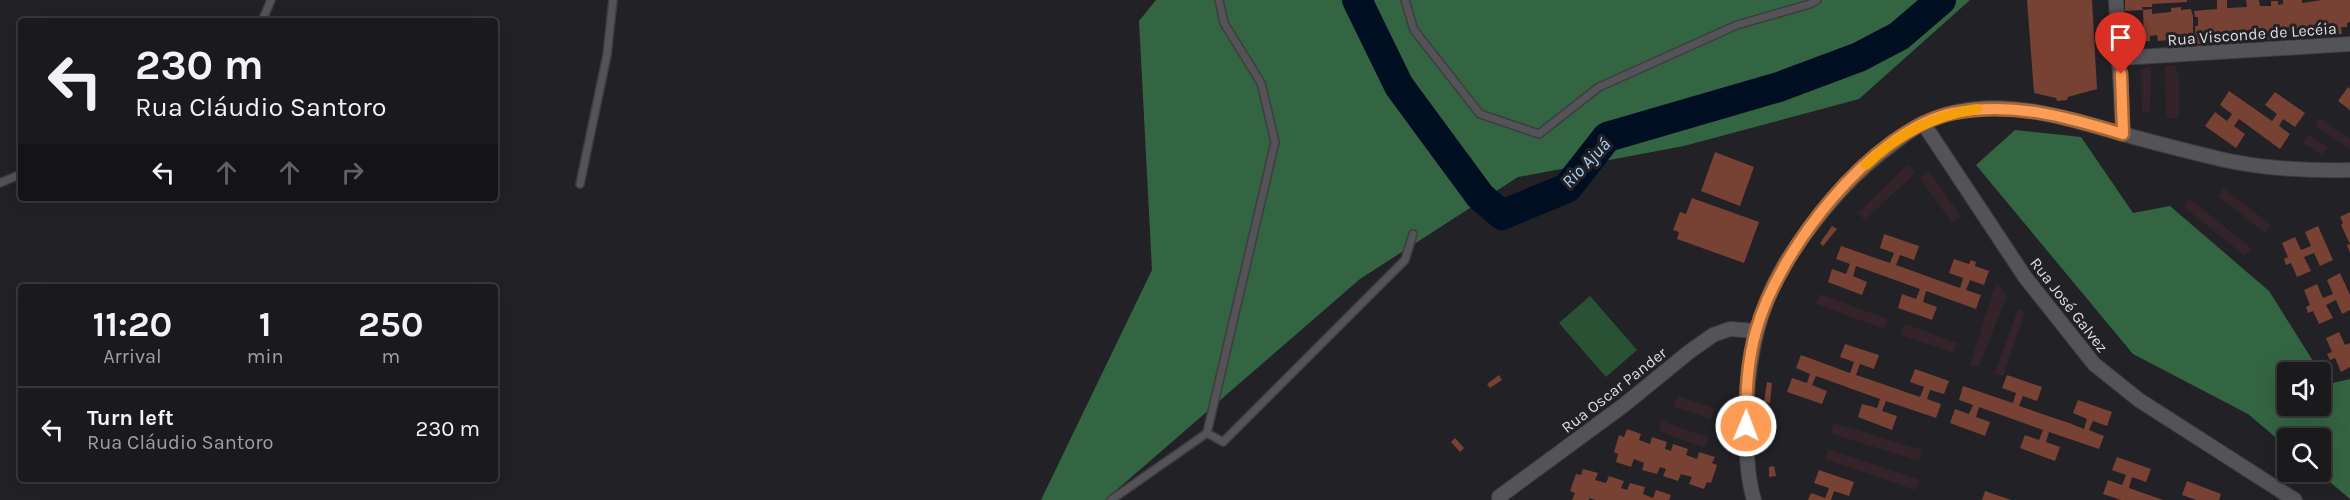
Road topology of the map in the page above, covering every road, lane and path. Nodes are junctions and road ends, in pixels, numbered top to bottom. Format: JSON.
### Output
{"nodes":[{"id":1,"x":271,"y":0,"type":"edge"},
{"id":2,"x":613,"y":0,"type":"edge"},
{"id":3,"x":1219,"y":0,"type":"edge"},
{"id":4,"x":1405,"y":0,"type":"edge"},
{"id":5,"x":1817,"y":0,"type":"edge"},
{"id":6,"x":2116,"y":0,"type":"edge"},
{"id":7,"x":263,"y":18,"type":"edge"},
{"id":8,"x":2350,"y":44,"type":"edge"},
{"id":9,"x":2120,"y":58,"type":"junction"},
{"id":10,"x":1923,"y":123,"type":"junction"},
{"id":11,"x":2123,"y":134,"type":"junction"},
{"id":12,"x":2350,"y":170,"type":"edge"},
{"id":13,"x":18,"y":175,"type":"edge"},
{"id":14,"x":0,"y":183,"type":"edge"},
{"id":15,"x":580,"y":184,"type":"dead end"},
{"id":16,"x":1413,"y":234,"type":"dead end"},
{"id":17,"x":1756,"y":331,"type":"junction"},
{"id":18,"x":1207,"y":433,"type":"junction"},
{"id":19,"x":1499,"y":497,"type":"dead end"},
{"id":20,"x":1111,"y":500,"type":"edge"},
{"id":21,"x":1754,"y":500,"type":"edge"},
{"id":22,"x":2295,"y":500,"type":"edge"}],
"edges":[{"from":1,"to":7,"type":"lane"},
{"from":2,"to":15,"type":"lane"},
{"from":3,"to":18,"type":"lane"},
{"from":4,"to":5,"type":"lane"},
{"from":6,"to":9,"type":"street"},
{"from":8,"to":9,"type":"street","name":"Rua Visconde de Lecéia"},
{"from":9,"to":11,"type":"street"},
{"from":10,"to":11,"type":"street"},
{"from":10,"to":17,"type":"street"},
{"from":10,"to":22,"type":"street","name":"Rua José Galvez"},
{"from":11,"to":12,"type":"street"},
{"from":13,"to":14,"type":"lane"},
{"from":16,"to":18,"type":"lane"},
{"from":17,"to":19,"type":"street","name":"Rua Oscar Pander"},
{"from":17,"to":21,"type":"street"},
{"from":18,"to":20,"type":"lane"}]}
